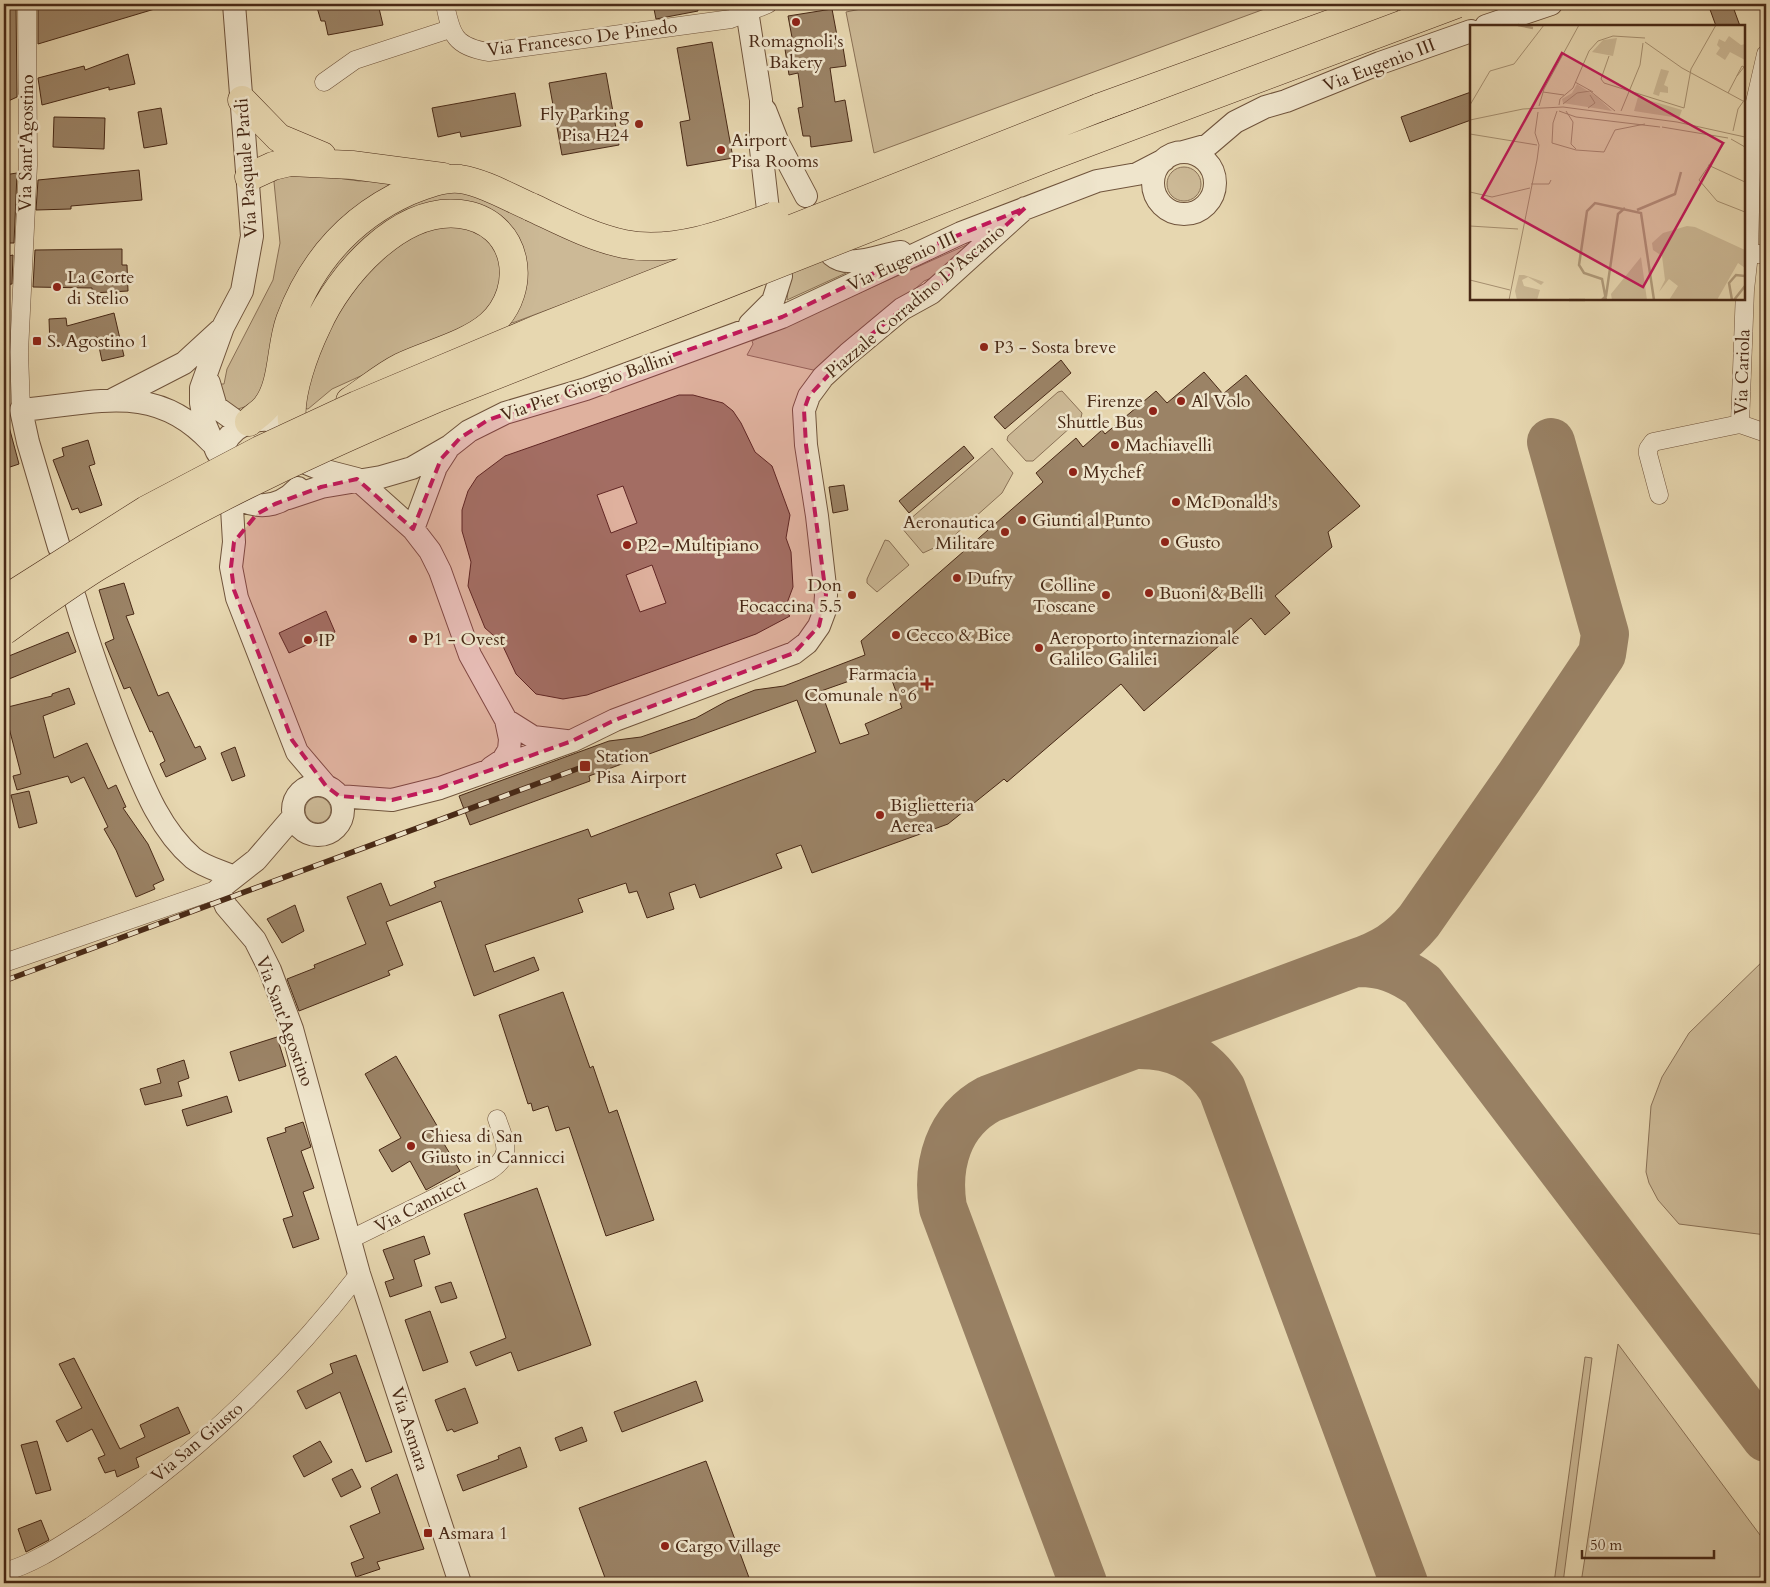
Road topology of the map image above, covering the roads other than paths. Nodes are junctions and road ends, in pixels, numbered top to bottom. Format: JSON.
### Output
{"nodes":[{"id":1,"x":27,"y":4,"type":"edge"},
{"id":2,"x":234,"y":4,"type":"edge"},
{"id":3,"x":445,"y":4,"type":"edge"},
{"id":4,"x":768,"y":4,"type":"edge"},
{"id":5,"x":1385,"y":4,"type":"edge"},
{"id":6,"x":1457,"y":4,"type":"edge"},
{"id":7,"x":1551,"y":4,"type":"edge"},
{"id":8,"x":747,"y":8,"type":"edge"},
{"id":9,"x":1489,"y":25,"type":"edge"},
{"id":10,"x":450,"y":29,"type":"junction"},
{"id":11,"x":1470,"y":31,"type":"edge"},
{"id":12,"x":1766,"y":54,"type":"edge"},
{"id":13,"x":324,"y":82,"type":"dead end"},
{"id":14,"x":242,"y":100,"type":"junction"},
{"id":15,"x":761,"y":100,"type":"junction"},
{"id":16,"x":1286,"y":101,"type":"junction"},
{"id":17,"x":1098,"y":108,"type":"junction"},
{"id":18,"x":1174,"y":156,"type":"junction"},
{"id":19,"x":352,"y":165,"type":"junction"},
{"id":20,"x":1214,"y":175,"type":"junction"},
{"id":21,"x":249,"y":177,"type":"junction"},
{"id":22,"x":459,"y":179,"type":"junction"},
{"id":23,"x":1075,"y":188,"type":"junction"},
{"id":24,"x":806,"y":196,"type":"dead end"},
{"id":25,"x":1158,"y":199,"type":"junction"},
{"id":26,"x":1025,"y":208,"type":"junction"},
{"id":27,"x":768,"y":210,"type":"dead end"},
{"id":28,"x":922,"y":250,"type":"junction"},
{"id":29,"x":1758,"y":254,"type":"edge"},
{"id":30,"x":832,"y":255,"type":"dead end"},
{"id":31,"x":781,"y":276,"type":"dead end"},
{"id":32,"x":1745,"y":290,"type":"edge"},
{"id":33,"x":1745,"y":300,"type":"edge"},
{"id":34,"x":223,"y":327,"type":"junction"},
{"id":35,"x":734,"y":335,"type":"junction"},
{"id":36,"x":208,"y":374,"type":"junction"},
{"id":37,"x":110,"y":400,"type":"junction"},
{"id":38,"x":21,"y":410,"type":"junction"},
{"id":39,"x":245,"y":424,"type":"junction"},
{"id":40,"x":1740,"y":424,"type":"junction"},
{"id":41,"x":295,"y":425,"type":"junction"},
{"id":42,"x":1766,"y":433,"type":"edge"},
{"id":43,"x":450,"y":446,"type":"junction"},
{"id":44,"x":217,"y":450,"type":"junction"},
{"id":45,"x":357,"y":480,"type":"junction"},
{"id":46,"x":1660,"y":495,"type":"dead end"},
{"id":47,"x":281,"y":501,"type":"junction"},
{"id":48,"x":413,"y":529,"type":"junction"},
{"id":49,"x":234,"y":542,"type":"junction"},
{"id":50,"x":59,"y":547,"type":"dead end"},
{"id":51,"x":74,"y":598,"type":"dead end"},
{"id":52,"x":4,"y":600,"type":"edge"},
{"id":53,"x":4,"y":631,"type":"edge"},
{"id":54,"x":794,"y":653,"type":"joint"},
{"id":55,"x":506,"y":720,"type":"junction"},
{"id":56,"x":572,"y":741,"type":"junction"},
{"id":57,"x":297,"y":752,"type":"junction"},
{"id":58,"x":484,"y":773,"type":"junction"},
{"id":59,"x":332,"y":792,"type":"junction"},
{"id":60,"x":299,"y":794,"type":"junction"},
{"id":61,"x":392,"y":800,"type":"junction"},
{"id":62,"x":293,"y":816,"type":"junction"},
{"id":63,"x":339,"y":824,"type":"junction"},
{"id":64,"x":317,"y":836,"type":"junction"},
{"id":65,"x":256,"y":860,"type":"junction"},
{"id":66,"x":226,"y":883,"type":"junction"},
{"id":67,"x":4,"y":963,"type":"edge"},
{"id":68,"x":497,"y":1119,"type":"dead end"},
{"id":69,"x":351,"y":1239,"type":"junction"},
{"id":70,"x":359,"y":1274,"type":"junction"},
{"id":71,"x":4,"y":1572,"type":"edge"},
{"id":72,"x":460,"y":1583,"type":"edge"}],
"edges":[{"from":1,"to":38,"type":"street","name":"Via Sant'Agostino"},
{"from":2,"to":14,"type":"street","name":"Via Pasquale Pardi"},
{"from":3,"to":10,"type":"street"},
{"from":4,"to":8,"type":"street","name":"Via Francesco De Pinedo"},
{"from":5,"to":17,"type":"highway"},
{"from":6,"to":53,"type":"highway","bridge":true},
{"from":7,"to":9,"type":"street"},
{"from":8,"to":10,"type":"street","name":"Via Francesco De Pinedo"},
{"from":8,"to":15,"type":"street"},
{"from":10,"to":13,"type":"street"},
{"from":11,"to":16,"type":"street","name":"Via Eugenio III"},
{"from":12,"to":29,"type":"street","name":"Via Cariola"},
{"from":14,"to":19,"type":"highway"},
{"from":14,"to":21,"type":"street","name":"Via Pasquale Pardi"},
{"from":15,"to":24,"type":"street"},
{"from":15,"to":27,"type":"street"},
{"from":16,"to":18,"type":"street","name":"Via Eugenio III"},
{"from":16,"to":20,"type":"street","name":"Via Eugenio III"},
{"from":17,"to":22,"type":"highway","bridge":true},
{"from":17,"to":41,"type":"highway","bridge":true},
{"from":18,"to":20,"type":"street"},
{"from":18,"to":23,"type":"street","name":"Via Eugenio III"},
{"from":18,"to":25,"type":"street"},
{"from":19,"to":21,"type":"highway"},
{"from":19,"to":22,"type":"highway"},
{"from":20,"to":25,"type":"street"},
{"from":21,"to":34,"type":"street","name":"Via Pasquale Pardi"},
{"from":22,"to":39,"type":"highway"},
{"from":23,"to":25,"type":"street","name":"Via Eugenio III"},
{"from":23,"to":26,"type":"street","name":"Via Eugenio III"},
{"from":26,"to":28,"type":"street","name":"Via Eugenio III"},
{"from":26,"to":54,"type":"street","name":"Piazzale Corradino D'Ascanio"},
{"from":28,"to":30,"type":"street"},
{"from":28,"to":35,"type":"street","name":"Via Eugenio III"},
{"from":29,"to":32,"type":"street","name":"Via Cariola"},
{"from":31,"to":35,"type":"street"},
{"from":33,"to":40,"type":"street","name":"Via Cariola"},
{"from":34,"to":36,"type":"street","name":"Via Pasquale Pardi"},
{"from":34,"to":37,"type":"street","name":"Via Pasquale Pardi"},
{"from":35,"to":43,"type":"street","name":"Via Pier Giorgio Ballini"},
{"from":36,"to":39,"type":"street"},
{"from":36,"to":44,"type":"street","name":"Via Pasquale Pardi"},
{"from":37,"to":38,"type":"street","name":"Via Pasquale Pardi"},
{"from":37,"to":44,"type":"street","name":"Via Pasquale Pardi"},
{"from":38,"to":50,"type":"street","name":"Via Sant'Agostino"},
{"from":39,"to":41,"type":"street"},
{"from":39,"to":44,"type":"street"},
{"from":40,"to":42,"type":"street","name":"Via Cariola"},
{"from":40,"to":46,"type":"street"},
{"from":41,"to":41,"type":"highway","bridge":true},
{"from":41,"to":52,"type":"highway","bridge":true},
{"from":43,"to":45,"type":"street","name":"Via Pier Giorgio Ballini"},
{"from":43,"to":48,"type":"street","name":"Via Pier Giorgio Ballini"},
{"from":45,"to":47,"type":"street","name":"Via Pier Giorgio Ballini"},
{"from":45,"to":47,"type":"street","name":"Via Pier Giorgio Ballini"},
{"from":45,"to":48,"type":"street","name":"Via Pier Giorgio Ballini"},
{"from":47,"to":49,"type":"street"},
{"from":47,"to":49,"type":"street"},
{"from":48,"to":55,"type":"street","name":"Via Pier Giorgio Ballini"},
{"from":49,"to":57,"type":"street"},
{"from":51,"to":66,"type":"street"},
{"from":54,"to":56,"type":"street","name":"Via Pier Giorgio Ballini"},
{"from":55,"to":56,"type":"street","name":"Via Pier Giorgio Ballini"},
{"from":55,"to":58,"type":"street","name":"Via Pier Giorgio Ballini"},
{"from":56,"to":58,"type":"street","name":"Via Pier Giorgio Ballini"},
{"from":57,"to":59,"type":"street"},
{"from":57,"to":60,"type":"street"},
{"from":58,"to":61,"type":"street"},
{"from":59,"to":60,"type":"street"},
{"from":59,"to":61,"type":"street"},
{"from":59,"to":63,"type":"street"},
{"from":60,"to":62,"type":"street"},
{"from":61,"to":63,"type":"street"},
{"from":62,"to":64,"type":"street"},
{"from":62,"to":65,"type":"street"},
{"from":63,"to":64,"type":"street"},
{"from":64,"to":65,"type":"street"},
{"from":65,"to":66,"type":"street"},
{"from":66,"to":67,"type":"street"},
{"from":66,"to":69,"type":"street","name":"Via Sant'Agostino"},
{"from":68,"to":69,"type":"street","name":"Via Cannicci"},
{"from":69,"to":70,"type":"street","name":"Via Sant'Agostino"},
{"from":70,"to":71,"type":"street","name":"Via San Giusto"},
{"from":70,"to":72,"type":"street","name":"Via Asmara"}]}
